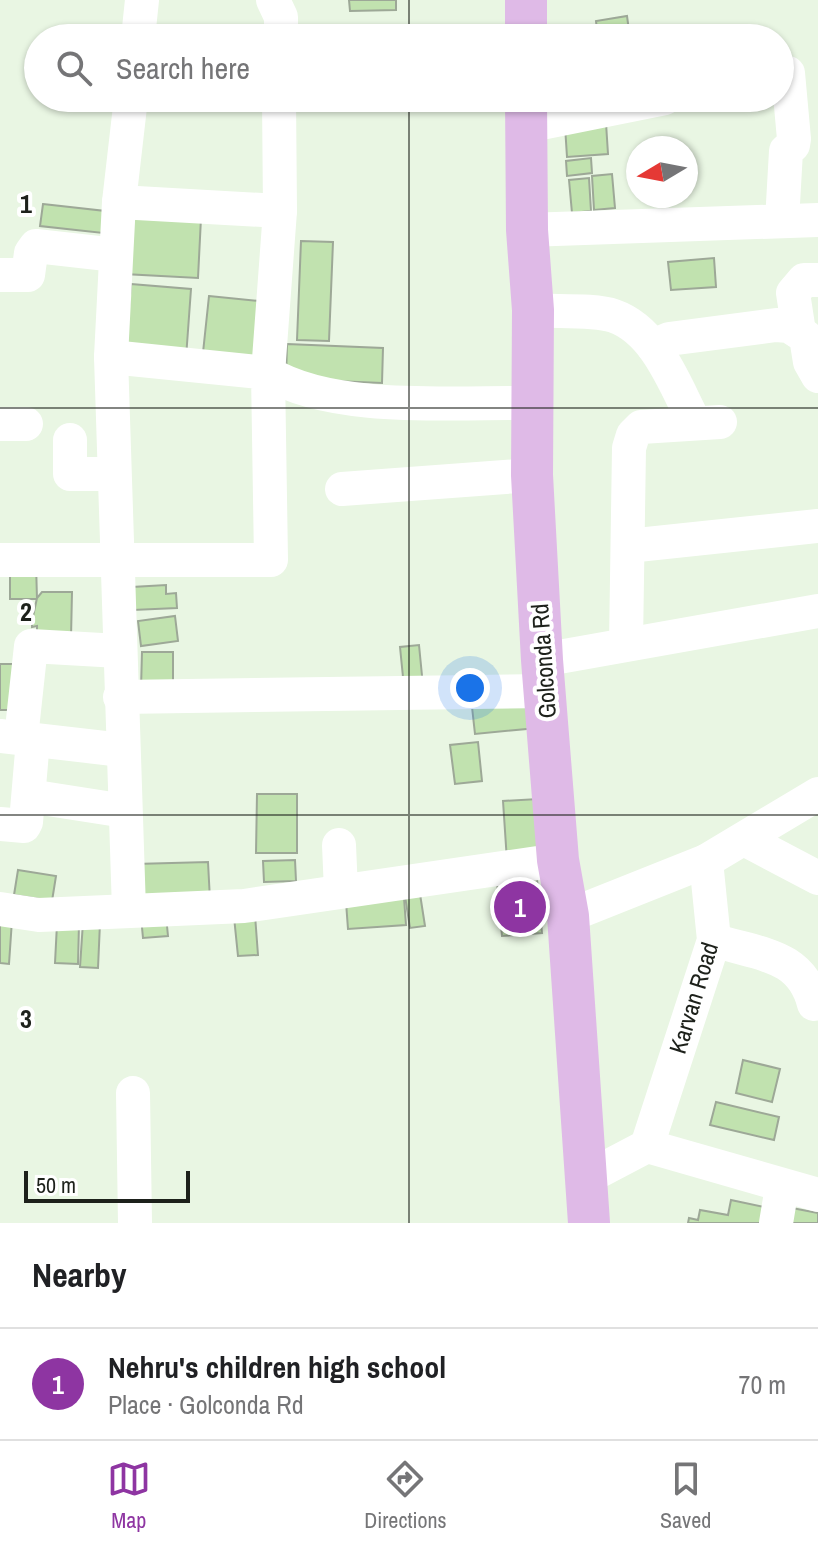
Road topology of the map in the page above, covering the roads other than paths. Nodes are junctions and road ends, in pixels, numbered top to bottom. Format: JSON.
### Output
{"nodes":[{"id":1,"x":142,"y":0,"type":"edge"},
{"id":2,"x":273,"y":0,"type":"edge"},
{"id":3,"x":526,"y":0,"type":"edge"},
{"id":4,"x":139,"y":24,"type":"edge"},
{"id":5,"x":281,"y":24,"type":"edge"},
{"id":6,"x":526,"y":24,"type":"edge"},
{"id":7,"x":795,"y":71,"type":"edge"},
{"id":8,"x":129,"y":112,"type":"edge"},
{"id":9,"x":279,"y":112,"type":"edge"},
{"id":10,"x":526,"y":112,"type":"edge"},
{"id":11,"x":119,"y":202,"type":"junction"},
{"id":12,"x":280,"y":211,"type":"junction"},
{"id":13,"x":818,"y":220,"type":"edge"},
{"id":14,"x":782,"y":221,"type":"junction"},
{"id":15,"x":527,"y":230,"type":"junction"},
{"id":16,"x":116,"y":255,"type":"junction"},
{"id":17,"x":0,"y":275,"type":"edge"},
{"id":18,"x":818,"y":280,"type":"edge"},
{"id":19,"x":533,"y":310,"type":"junction"},
{"id":20,"x":799,"y":332,"type":"junction"},
{"id":21,"x":653,"y":346,"type":"junction"},
{"id":22,"x":111,"y":357,"type":"junction"},
{"id":23,"x":268,"y":373,"type":"junction"},
{"id":24,"x":818,"y":376,"type":"edge"},
{"id":25,"x":533,"y":403,"type":"junction"},
{"id":26,"x":70,"y":440,"type":"dead end"},
{"id":27,"x":113,"y":474,"type":"junction"},
{"id":28,"x":532,"y":475,"type":"junction"},
{"id":29,"x":342,"y":489,"type":"dead end"},
{"id":30,"x":818,"y":526,"type":"edge"},
{"id":31,"x":628,"y":546,"type":"junction"},
{"id":32,"x":0,"y":560,"type":"edge"},
{"id":33,"x":116,"y":560,"type":"junction"},
{"id":34,"x":818,"y":611,"type":"edge"},
{"id":35,"x":626,"y":644,"type":"junction"},
{"id":36,"x":119,"y":651,"type":"junction"},
{"id":37,"x":544,"y":676,"type":"junction"},
{"id":38,"x":120,"y":697,"type":"junction"},
{"id":39,"x":18,"y":738,"type":"edge"},
{"id":40,"x":122,"y":750,"type":"junction"},
{"id":41,"x":818,"y":794,"type":"edge"},
{"id":42,"x":29,"y":796,"type":"junction"},
{"id":43,"x":125,"y":811,"type":"junction"},
{"id":44,"x":0,"y":824,"type":"edge"},
{"id":45,"x":746,"y":840,"type":"junction"},
{"id":46,"x":339,"y":845,"type":"dead end"},
{"id":47,"x":558,"y":860,"type":"junction"},
{"id":48,"x":706,"y":861,"type":"junction"},
{"id":49,"x":818,"y":878,"type":"edge"},
{"id":50,"x":341,"y":891,"type":"junction"},
{"id":51,"x":0,"y":909,"type":"edge"},
{"id":52,"x":129,"y":910,"type":"junction"},
{"id":53,"x":568,"y":916,"type":"junction"},
{"id":54,"x":714,"y":940,"type":"junction"},
{"id":55,"x":814,"y":1004,"type":"dead end"},
{"id":56,"x":133,"y":1093,"type":"dead end"},
{"id":57,"x":647,"y":1146,"type":"junction"},
{"id":58,"x":588,"y":1177,"type":"junction"},
{"id":59,"x":782,"y":1187,"type":"junction"},
{"id":60,"x":818,"y":1195,"type":"edge"},
{"id":61,"x":135,"y":1223,"type":"edge"},
{"id":62,"x":589,"y":1223,"type":"edge"},
{"id":63,"x":776,"y":1223,"type":"edge"}],
"edges":[{"from":1,"to":4,"type":"street"},
{"from":2,"to":5,"type":"street"},
{"from":3,"to":6,"type":"main road"},
{"from":7,"to":14,"type":"street"},
{"from":8,"to":11,"type":"street"},
{"from":9,"to":12,"type":"street"},
{"from":10,"to":15,"type":"main road","name":"Golconda Rd"},
{"from":11,"to":12,"type":"street"},
{"from":11,"to":16,"type":"street"},
{"from":12,"to":23,"type":"street"},
{"from":13,"to":14,"type":"street"},
{"from":14,"to":15,"type":"street"},
{"from":15,"to":19,"type":"main road","name":"Golconda Rd"},
{"from":16,"to":17,"type":"street"},
{"from":16,"to":22,"type":"street"},
{"from":18,"to":20,"type":"street"},
{"from":19,"to":21,"type":"street"},
{"from":19,"to":25,"type":"main road","name":"Golconda Rd"},
{"from":20,"to":21,"type":"street"},
{"from":20,"to":24,"type":"street"},
{"from":21,"to":31,"type":"street"},
{"from":22,"to":23,"type":"street"},
{"from":22,"to":27,"type":"street"},
{"from":23,"to":25,"type":"street"},
{"from":23,"to":33,"type":"street"},
{"from":25,"to":28,"type":"main road","name":"Golconda Rd"},
{"from":26,"to":27,"type":"street"},
{"from":27,"to":33,"type":"street"},
{"from":28,"to":29,"type":"street"},
{"from":28,"to":37,"type":"main road","name":"Golconda Rd"},
{"from":30,"to":31,"type":"street"},
{"from":31,"to":35,"type":"street"},
{"from":32,"to":33,"type":"street"},
{"from":33,"to":36,"type":"street"},
{"from":34,"to":35,"type":"street"},
{"from":35,"to":37,"type":"street"},
{"from":36,"to":38,"type":"street"},
{"from":36,"to":39,"type":"street"},
{"from":37,"to":38,"type":"street"},
{"from":37,"to":47,"type":"main road","name":"Golconda Rd"},
{"from":38,"to":40,"type":"street"},
{"from":39,"to":40,"type":"street"},
{"from":39,"to":42,"type":"street"},
{"from":40,"to":43,"type":"street"},
{"from":41,"to":45,"type":"street"},
{"from":42,"to":43,"type":"street"},
{"from":42,"to":44,"type":"street"},
{"from":43,"to":52,"type":"street"},
{"from":45,"to":48,"type":"street"},
{"from":45,"to":49,"type":"street"},
{"from":46,"to":50,"type":"street"},
{"from":47,"to":50,"type":"street"},
{"from":47,"to":53,"type":"main road","name":"Golconda Rd"},
{"from":48,"to":53,"type":"street"},
{"from":48,"to":54,"type":"street","name":"Karvan Road"},
{"from":50,"to":52,"type":"street"},
{"from":51,"to":52,"type":"street"},
{"from":53,"to":58,"type":"main road","name":"Golconda Rd"},
{"from":54,"to":55,"type":"street"},
{"from":54,"to":57,"type":"street","name":"Karvan Road"},
{"from":56,"to":61,"type":"street"},
{"from":57,"to":58,"type":"street"},
{"from":57,"to":59,"type":"street"},
{"from":58,"to":62,"type":"main road","name":"Golconda Rd"},
{"from":59,"to":60,"type":"street"},
{"from":59,"to":63,"type":"street"}]}
